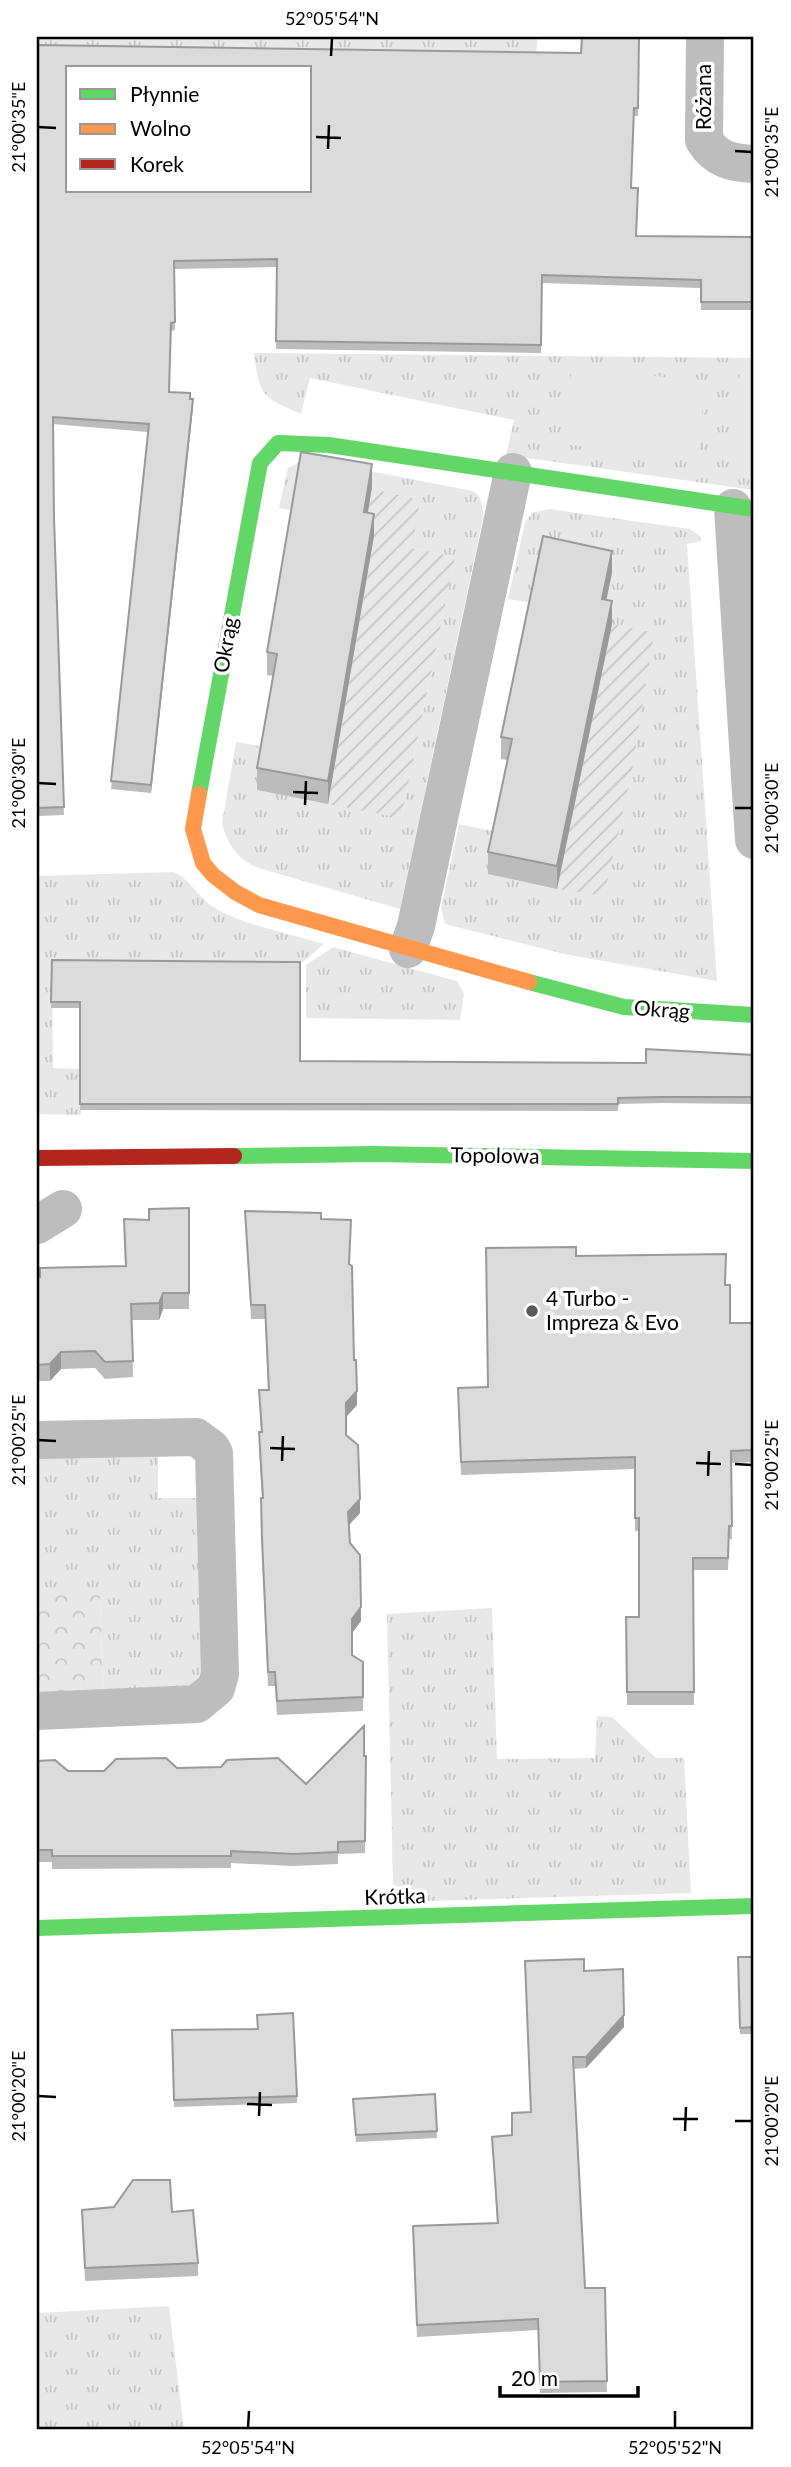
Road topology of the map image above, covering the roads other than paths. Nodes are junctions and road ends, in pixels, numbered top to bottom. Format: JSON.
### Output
{"nodes":[{"id":1,"x":705,"y":37,"type":"edge"},
{"id":2,"x":754,"y":164,"type":"edge"},
{"id":3,"x":513,"y":472,"type":"junction"},
{"id":4,"x":744,"y":509,"type":"edge"},
{"id":5,"x":754,"y":840,"type":"edge"},
{"id":6,"x":408,"y":949,"type":"junction"},
{"id":7,"x":754,"y":1015,"type":"edge"},
{"id":8,"x":37,"y":1157,"type":"edge"},
{"id":9,"x":754,"y":1161,"type":"edge"},
{"id":10,"x":37,"y":1440,"type":"edge"},
{"id":11,"x":37,"y":1711,"type":"edge"},
{"id":12,"x":754,"y":1906,"type":"edge"},
{"id":13,"x":37,"y":1928,"type":"edge"}],
"edges":[{"from":1,"to":2,"type":"street","name":"Różana"},
{"from":3,"to":4,"type":"street","name":"Okrąg"},
{"from":3,"to":6,"type":"street"},
{"from":3,"to":6,"type":"street","name":"Okrąg"},
{"from":4,"to":5,"type":"street","name":"Okrąg"},
{"from":6,"to":7,"type":"street","name":"Okrąg"},
{"from":8,"to":9,"type":"street","name":"Topolowa"},
{"from":10,"to":11,"type":"street"},
{"from":12,"to":13,"type":"street","name":"Krótka"}]}
